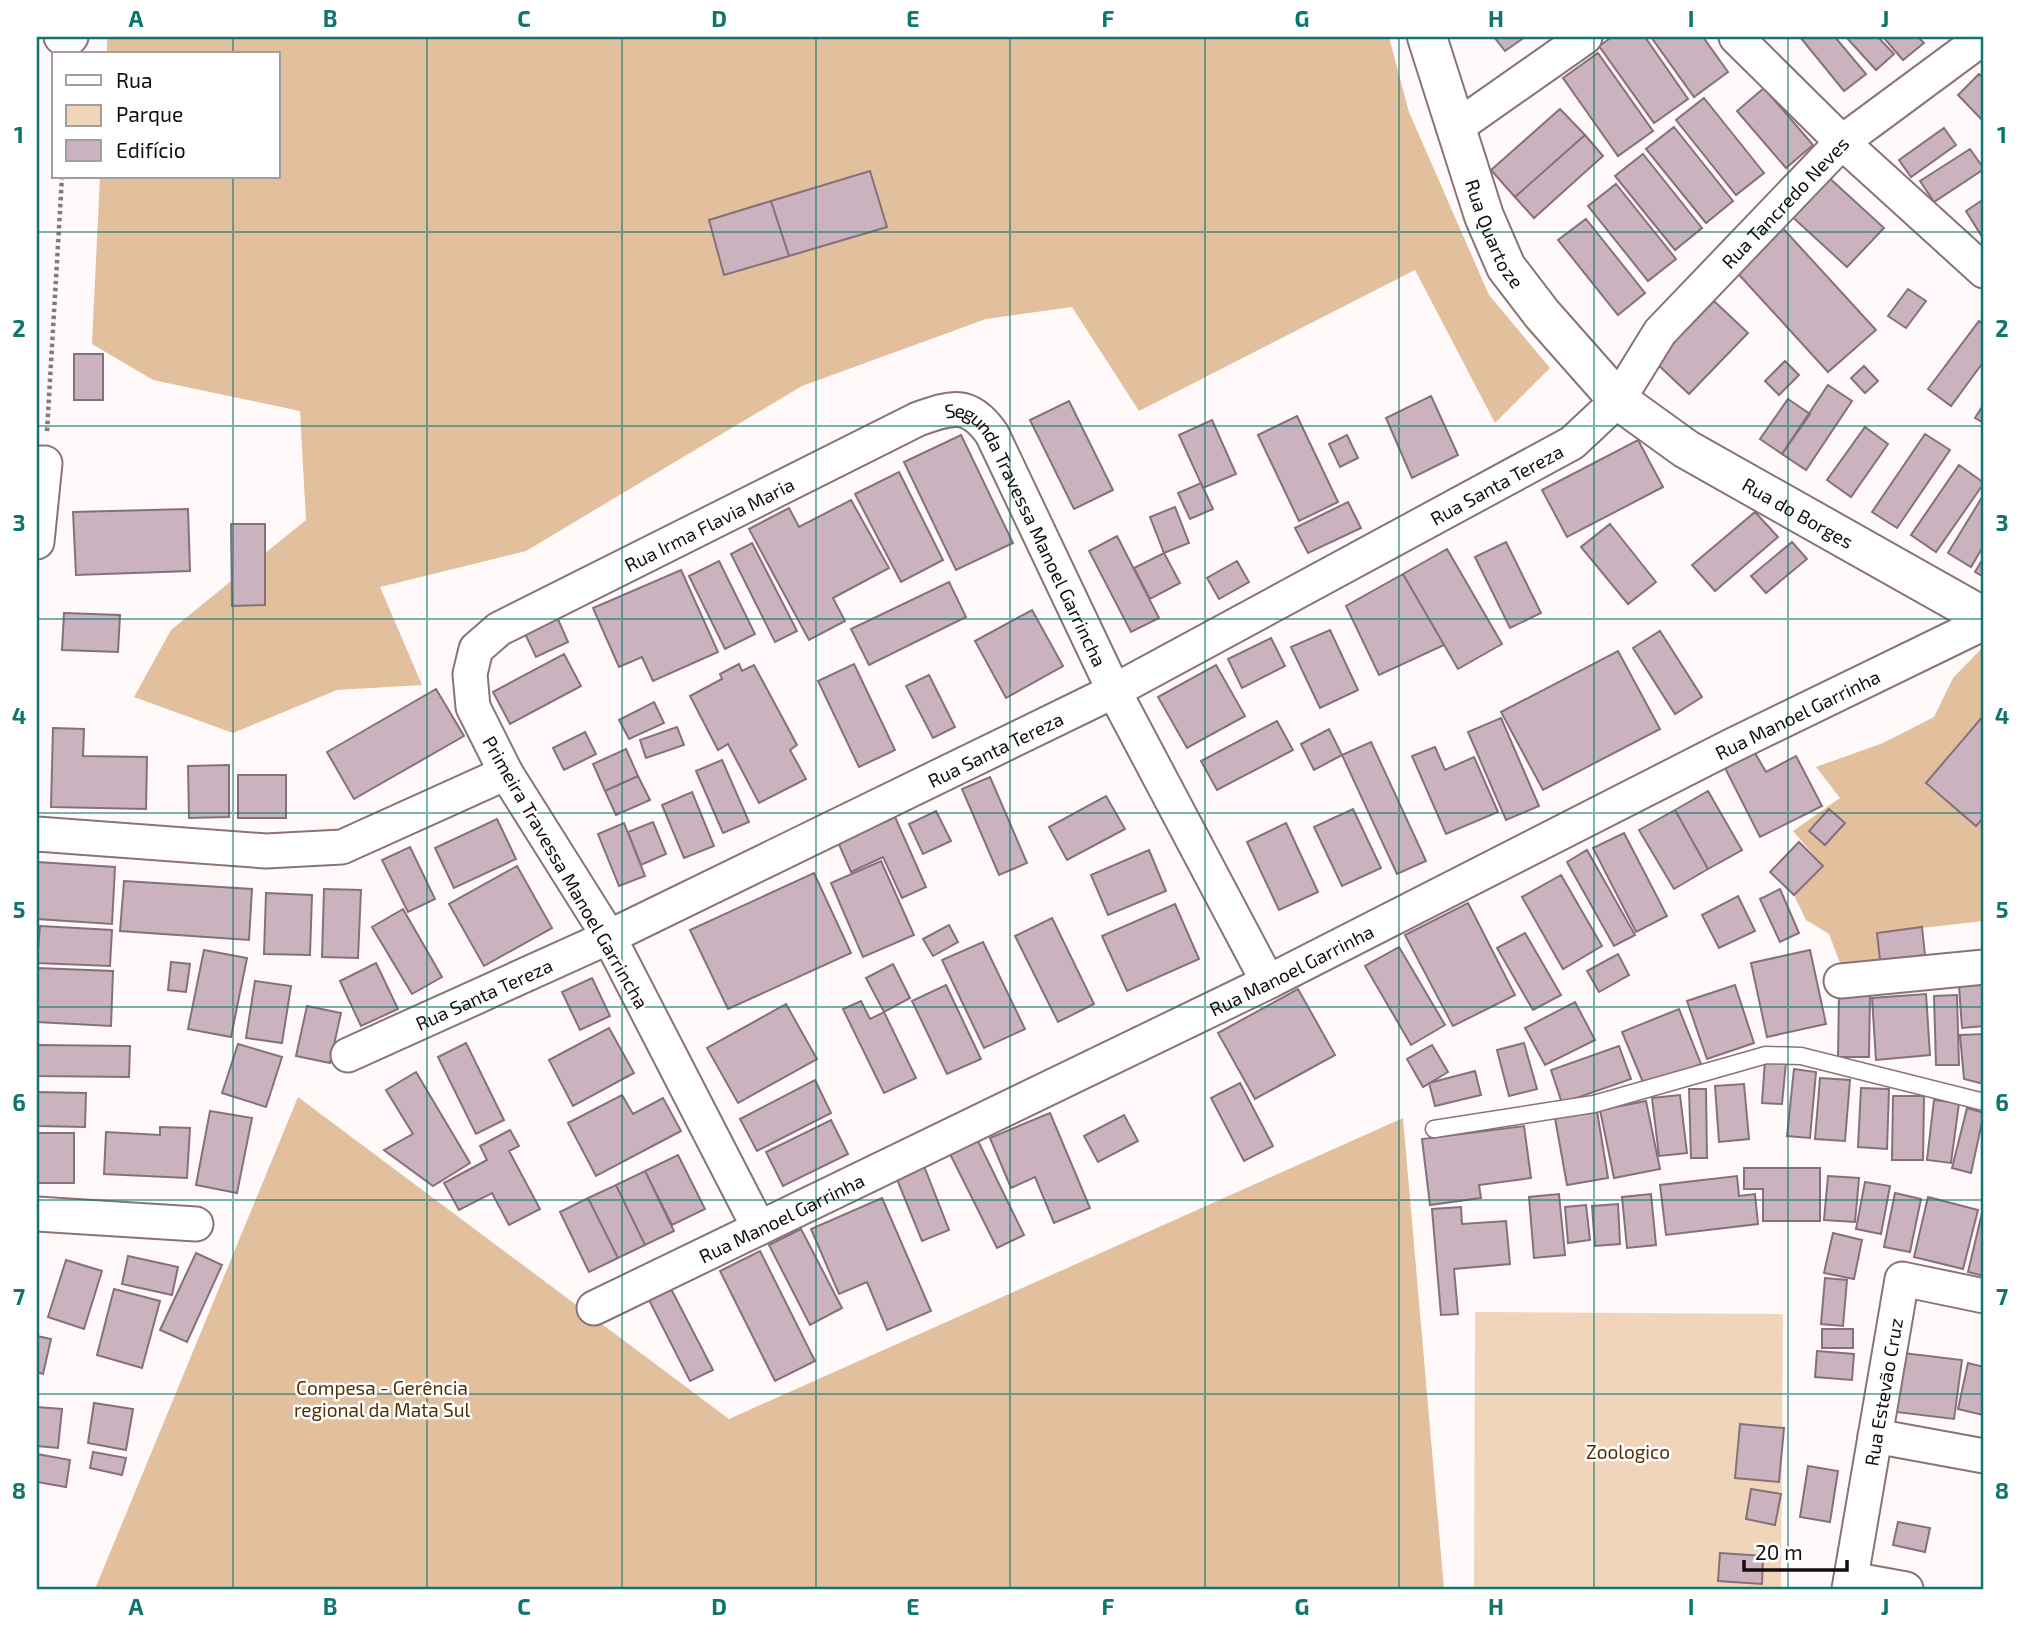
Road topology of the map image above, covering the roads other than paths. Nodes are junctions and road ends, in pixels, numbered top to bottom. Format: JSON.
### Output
{"nodes":[{"id":1,"x":61,"y":37,"type":"edge"},
{"id":2,"x":71,"y":37,"type":"edge"},
{"id":3,"x":1427,"y":37,"type":"edge"},
{"id":4,"x":1585,"y":37,"type":"edge"},
{"id":5,"x":1736,"y":37,"type":"edge"},
{"id":6,"x":1984,"y":37,"type":"edge"},
{"id":7,"x":1454,"y":129,"type":"junction"},
{"id":8,"x":1842,"y":142,"type":"junction"},
{"id":9,"x":1984,"y":271,"type":"edge"},
{"id":10,"x":1618,"y":400,"type":"junction"},
{"id":11,"x":918,"y":419,"type":"joint"},
{"id":12,"x":41,"y":463,"type":"edge"},
{"id":13,"x":37,"y":542,"type":"edge"},
{"id":14,"x":1984,"y":617,"type":"edge"},
{"id":15,"x":1984,"y":623,"type":"edge"},
{"id":16,"x":499,"y":629,"type":"joint"},
{"id":17,"x":1114,"y":691,"type":"junction"},
{"id":18,"x":506,"y":773,"type":"junction"},
{"id":19,"x":37,"y":834,"type":"edge"},
{"id":20,"x":609,"y":937,"type":"junction"},
{"id":21,"x":1984,"y":967,"type":"edge"},
{"id":22,"x":1841,"y":981,"type":"dead end"},
{"id":23,"x":1268,"y":982,"type":"junction"},
{"id":24,"x":348,"y":1055,"type":"dead end"},
{"id":25,"x":1984,"y":1102,"type":"edge"},
{"id":26,"x":1434,"y":1129,"type":"dead end"},
{"id":27,"x":37,"y":1214,"type":"edge"},
{"id":28,"x":196,"y":1224,"type":"dead end"},
{"id":29,"x":759,"y":1228,"type":"junction"},
{"id":30,"x":1984,"y":1296,"type":"edge"},
{"id":31,"x":594,"y":1308,"type":"dead end"},
{"id":32,"x":1875,"y":1436,"type":"junction"},
{"id":33,"x":1984,"y":1456,"type":"edge"},
{"id":34,"x":1850,"y":1584,"type":"edge"},
{"id":35,"x":1906,"y":1589,"type":"edge"}],
"edges":[{"from":1,"to":2,"type":"street"},
{"from":3,"to":7,"type":"street","name":"Rua Quartoze"},
{"from":4,"to":7,"type":"street"},
{"from":5,"to":8,"type":"street"},
{"from":6,"to":8,"type":"street","name":"Rua Tancredo Neves"},
{"from":7,"to":10,"type":"street","name":"Rua Quartoze"},
{"from":8,"to":9,"type":"street"},
{"from":8,"to":10,"type":"street","name":"Rua Tancredo Neves"},
{"from":10,"to":14,"type":"street","name":"Rua do Borges"},
{"from":10,"to":17,"type":"street","name":"Rua Santa Tereza"},
{"from":11,"to":16,"type":"street","name":"Rua Irma Flavia Maria"},
{"from":11,"to":17,"type":"street","name":"Segunda Travessa Manoel Garrincha"},
{"from":12,"to":13,"type":"street"},
{"from":15,"to":23,"type":"street","name":"Rua Manoel Garrinha"},
{"from":16,"to":18,"type":"street","name":"Primeira Travessa Manoel Garrincha"},
{"from":17,"to":20,"type":"street","name":"Rua Santa Tereza"},
{"from":17,"to":23,"type":"street"},
{"from":18,"to":19,"type":"street"},
{"from":18,"to":20,"type":"street","name":"Primeira Travessa Manoel Garrincha"},
{"from":20,"to":24,"type":"street","name":"Rua Santa Tereza"},
{"from":20,"to":29,"type":"street","name":"Primeira Travessa Manoel Garrincha"},
{"from":21,"to":22,"type":"street"},
{"from":23,"to":29,"type":"street","name":"Rua Manoel Garrinha"},
{"from":25,"to":26,"type":"lane"},
{"from":27,"to":28,"type":"street"},
{"from":29,"to":31,"type":"street","name":"Rua Manoel Garrinha"},
{"from":30,"to":32,"type":"street","name":"Rua Estevão Cruz"},
{"from":32,"to":33,"type":"street"},
{"from":32,"to":34,"type":"street","name":"Rua Estevão Cruz"},
{"from":34,"to":35,"type":"street"}]}
